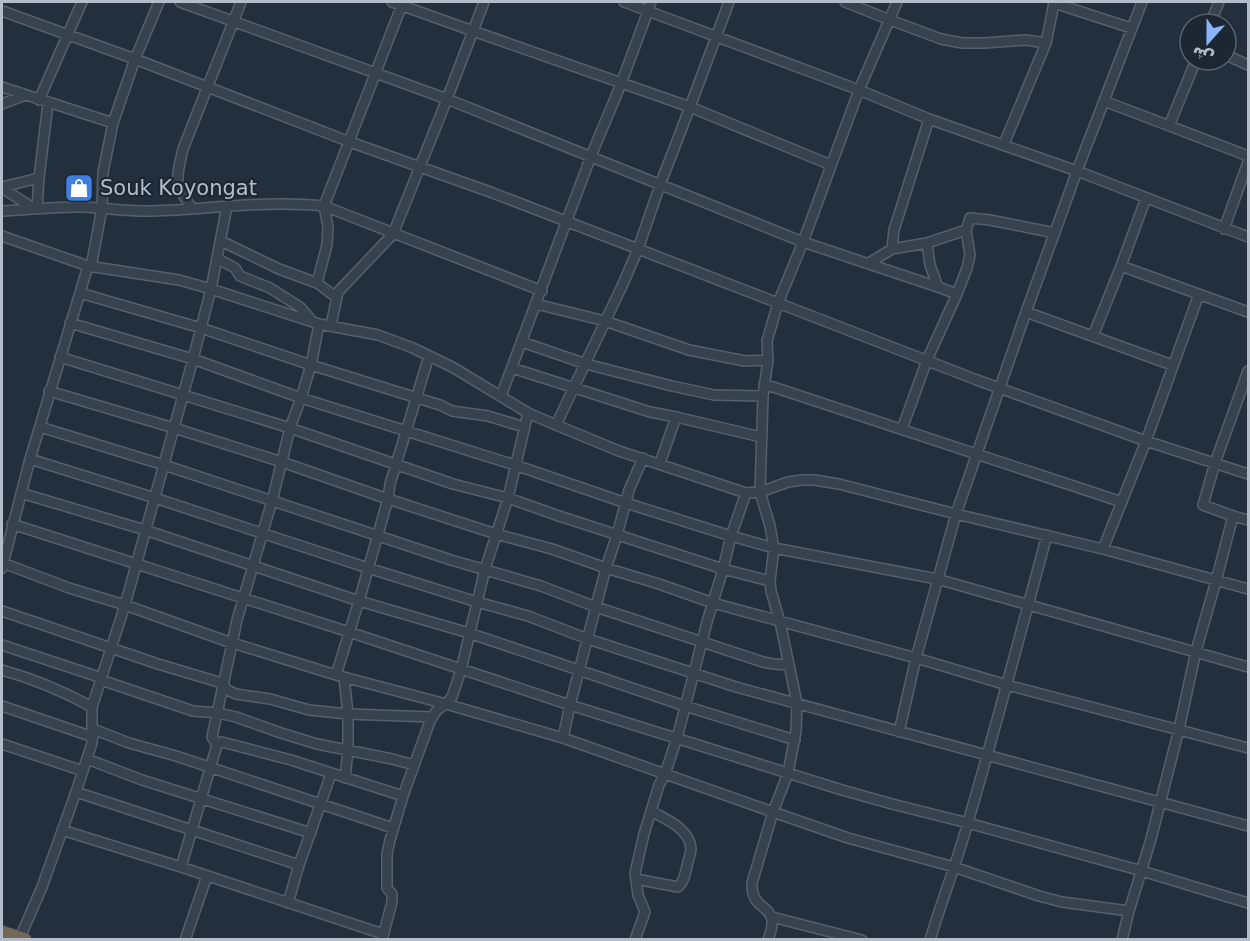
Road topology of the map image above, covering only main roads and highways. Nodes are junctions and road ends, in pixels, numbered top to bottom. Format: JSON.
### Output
{"nodes":[{"id":1,"x":2,"y":933,"type":"edge"},
{"id":2,"x":21,"y":939,"type":"edge"}],
"edges":[{"from":1,"to":2,"type":"highway"}]}
